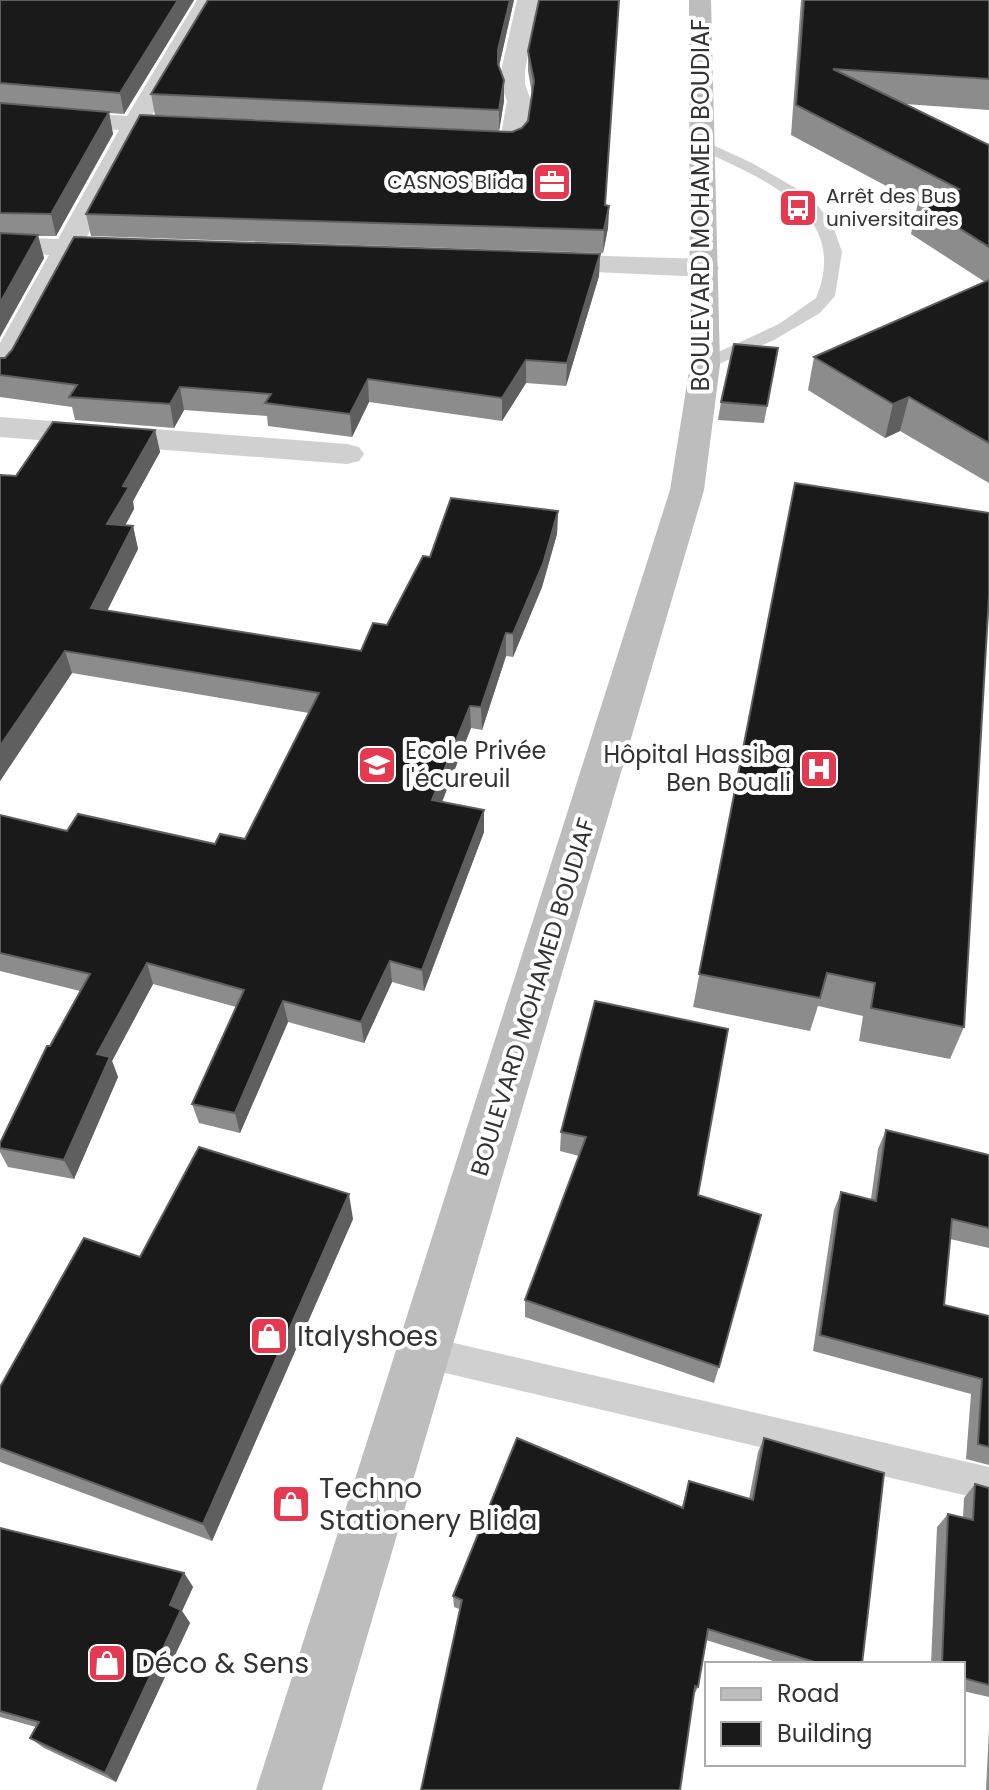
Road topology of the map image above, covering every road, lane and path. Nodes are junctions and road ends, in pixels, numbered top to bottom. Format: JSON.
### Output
{"nodes":[{"id":1,"x":208,"y":0,"type":"edge"},
{"id":2,"x":528,"y":0,"type":"edge"},
{"id":3,"x":700,"y":0,"type":"edge"},
{"id":4,"x":0,"y":114,"type":"edge"},
{"id":5,"x":134,"y":125,"type":"junction"},
{"id":6,"x":213,"y":128,"type":"edge"},
{"id":7,"x":433,"y":138,"type":"edge"},
{"id":8,"x":702,"y":145,"type":"junction"},
{"id":9,"x":0,"y":245,"type":"edge"},
{"id":10,"x":66,"y":248,"type":"junction"},
{"id":11,"x":146,"y":251,"type":"edge"},
{"id":12,"x":514,"y":262,"type":"edge"},
{"id":13,"x":705,"y":268,"type":"junction"},
{"id":14,"x":705,"y":365,"type":"junction"},
{"id":15,"x":0,"y":371,"type":"edge"},
{"id":16,"x":0,"y":427,"type":"edge"},
{"id":17,"x":347,"y":454,"type":"dead end"},
{"id":18,"x":424,"y":1352,"type":"junction"},
{"id":19,"x":989,"y":1484,"type":"edge"},
{"id":20,"x":289,"y":1790,"type":"edge"}],
"edges":[{"from":1,"to":5,"type":"street"},
{"from":2,"to":7,"type":"street"},
{"from":3,"to":8,"type":"main road","name":"BOULEVARD MOHAMED BOUDIAF"},
{"from":4,"to":5,"type":"street"},
{"from":5,"to":6,"type":"street"},
{"from":5,"to":10,"type":"street"},
{"from":8,"to":13,"type":"main road","name":"BOULEVARD MOHAMED BOUDIAF"},
{"from":8,"to":14,"type":"lane"},
{"from":9,"to":10,"type":"street"},
{"from":10,"to":11,"type":"street"},
{"from":10,"to":15,"type":"street"},
{"from":12,"to":13,"type":"street"},
{"from":13,"to":14,"type":"main road","name":"BOULEVARD MOHAMED BOUDIAF"},
{"from":14,"to":18,"type":"main road","name":"BOULEVARD MOHAMED BOUDIAF"},
{"from":16,"to":17,"type":"street"},
{"from":18,"to":19,"type":"lane"},
{"from":18,"to":20,"type":"main road","name":"BOULEVARD MOHAMED BOUDIAF"}]}
